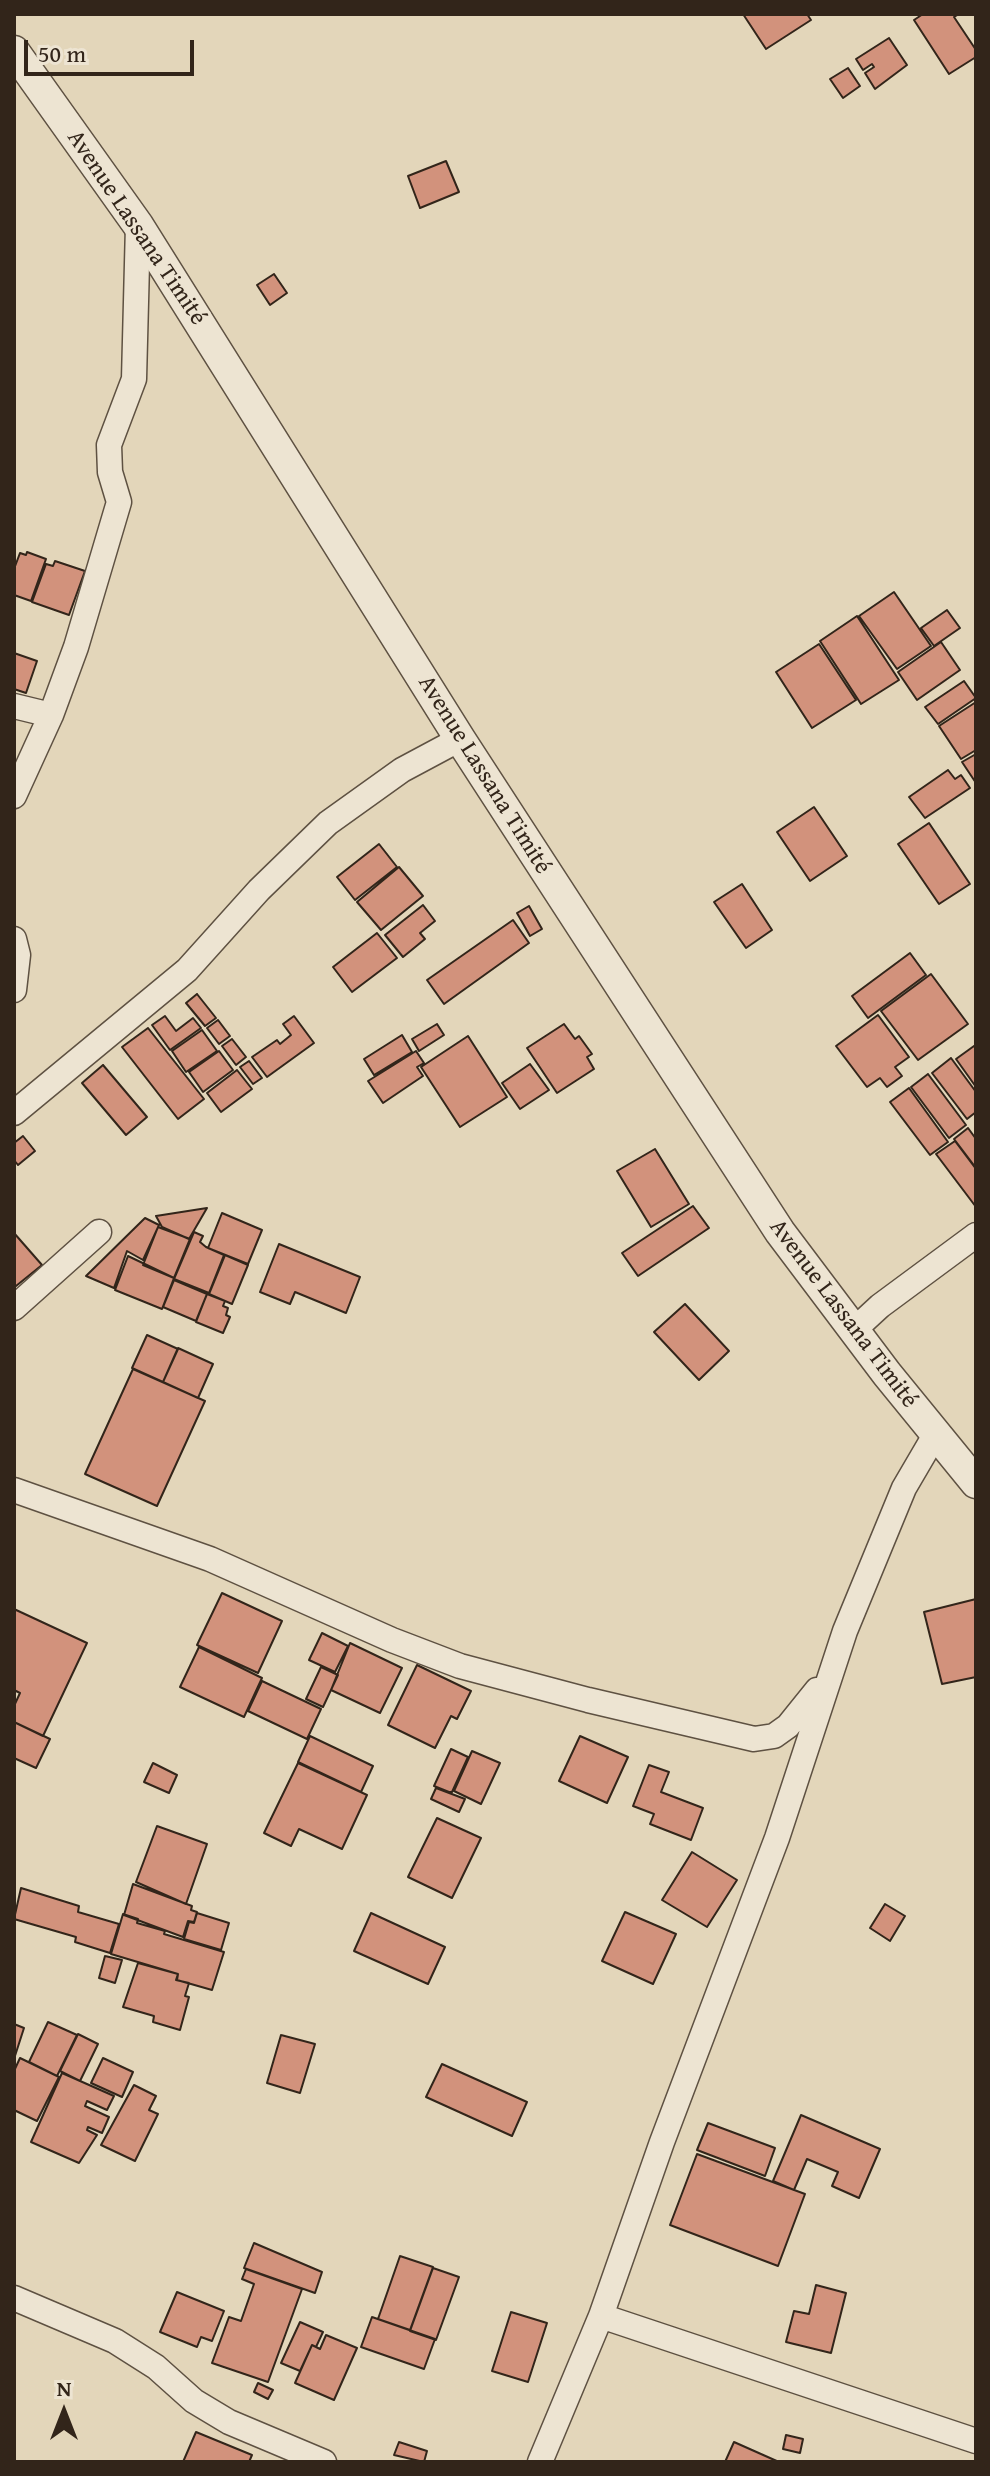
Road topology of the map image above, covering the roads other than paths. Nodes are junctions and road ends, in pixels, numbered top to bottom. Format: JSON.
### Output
{"nodes":[{"id":1,"x":14,"y":51,"type":"edge"},
{"id":2,"x":138,"y":225,"type":"junction"},
{"id":3,"x":14,"y":706,"type":"edge"},
{"id":4,"x":51,"y":715,"type":"junction"},
{"id":5,"x":460,"y":739,"type":"junction"},
{"id":6,"x":14,"y":796,"type":"edge"},
{"id":7,"x":14,"y":939,"type":"edge"},
{"id":8,"x":14,"y":990,"type":"edge"},
{"id":9,"x":14,"y":1113,"type":"edge"},
{"id":10,"x":99,"y":1232,"type":"dead end"},
{"id":11,"x":976,"y":1235,"type":"edge"},
{"id":12,"x":14,"y":1308,"type":"edge"},
{"id":13,"x":854,"y":1330,"type":"junction"},
{"id":14,"x":935,"y":1435,"type":"junction"},
{"id":15,"x":976,"y":1483,"type":"edge"},
{"id":16,"x":14,"y":1490,"type":"edge"},
{"id":17,"x":832,"y":1668,"type":"junction"},
{"id":18,"x":14,"y":2298,"type":"edge"},
{"id":19,"x":601,"y":2316,"type":"junction"},
{"id":20,"x":976,"y":2441,"type":"edge"},
{"id":21,"x":324,"y":2462,"type":"edge"},
{"id":22,"x":540,"y":2462,"type":"edge"}],
"edges":[{"from":1,"to":2,"type":"street","name":"Avenue Lassana Timité"},
{"from":2,"to":4,"type":"street"},
{"from":2,"to":5,"type":"street","name":"Avenue Lassana Timité"},
{"from":3,"to":4,"type":"street"},
{"from":4,"to":6,"type":"street"},
{"from":5,"to":9,"type":"street"},
{"from":5,"to":13,"type":"street","name":"Avenue Lassana Timité"},
{"from":7,"to":8,"type":"street"},
{"from":10,"to":12,"type":"street"},
{"from":11,"to":13,"type":"street"},
{"from":13,"to":14,"type":"street","name":"Avenue Lassana Timité"},
{"from":14,"to":15,"type":"street","name":"Avenue Lassana Timité"},
{"from":14,"to":17,"type":"street"},
{"from":16,"to":17,"type":"street"},
{"from":17,"to":19,"type":"street"},
{"from":18,"to":21,"type":"street"},
{"from":19,"to":20,"type":"street"},
{"from":19,"to":22,"type":"street"}]}
